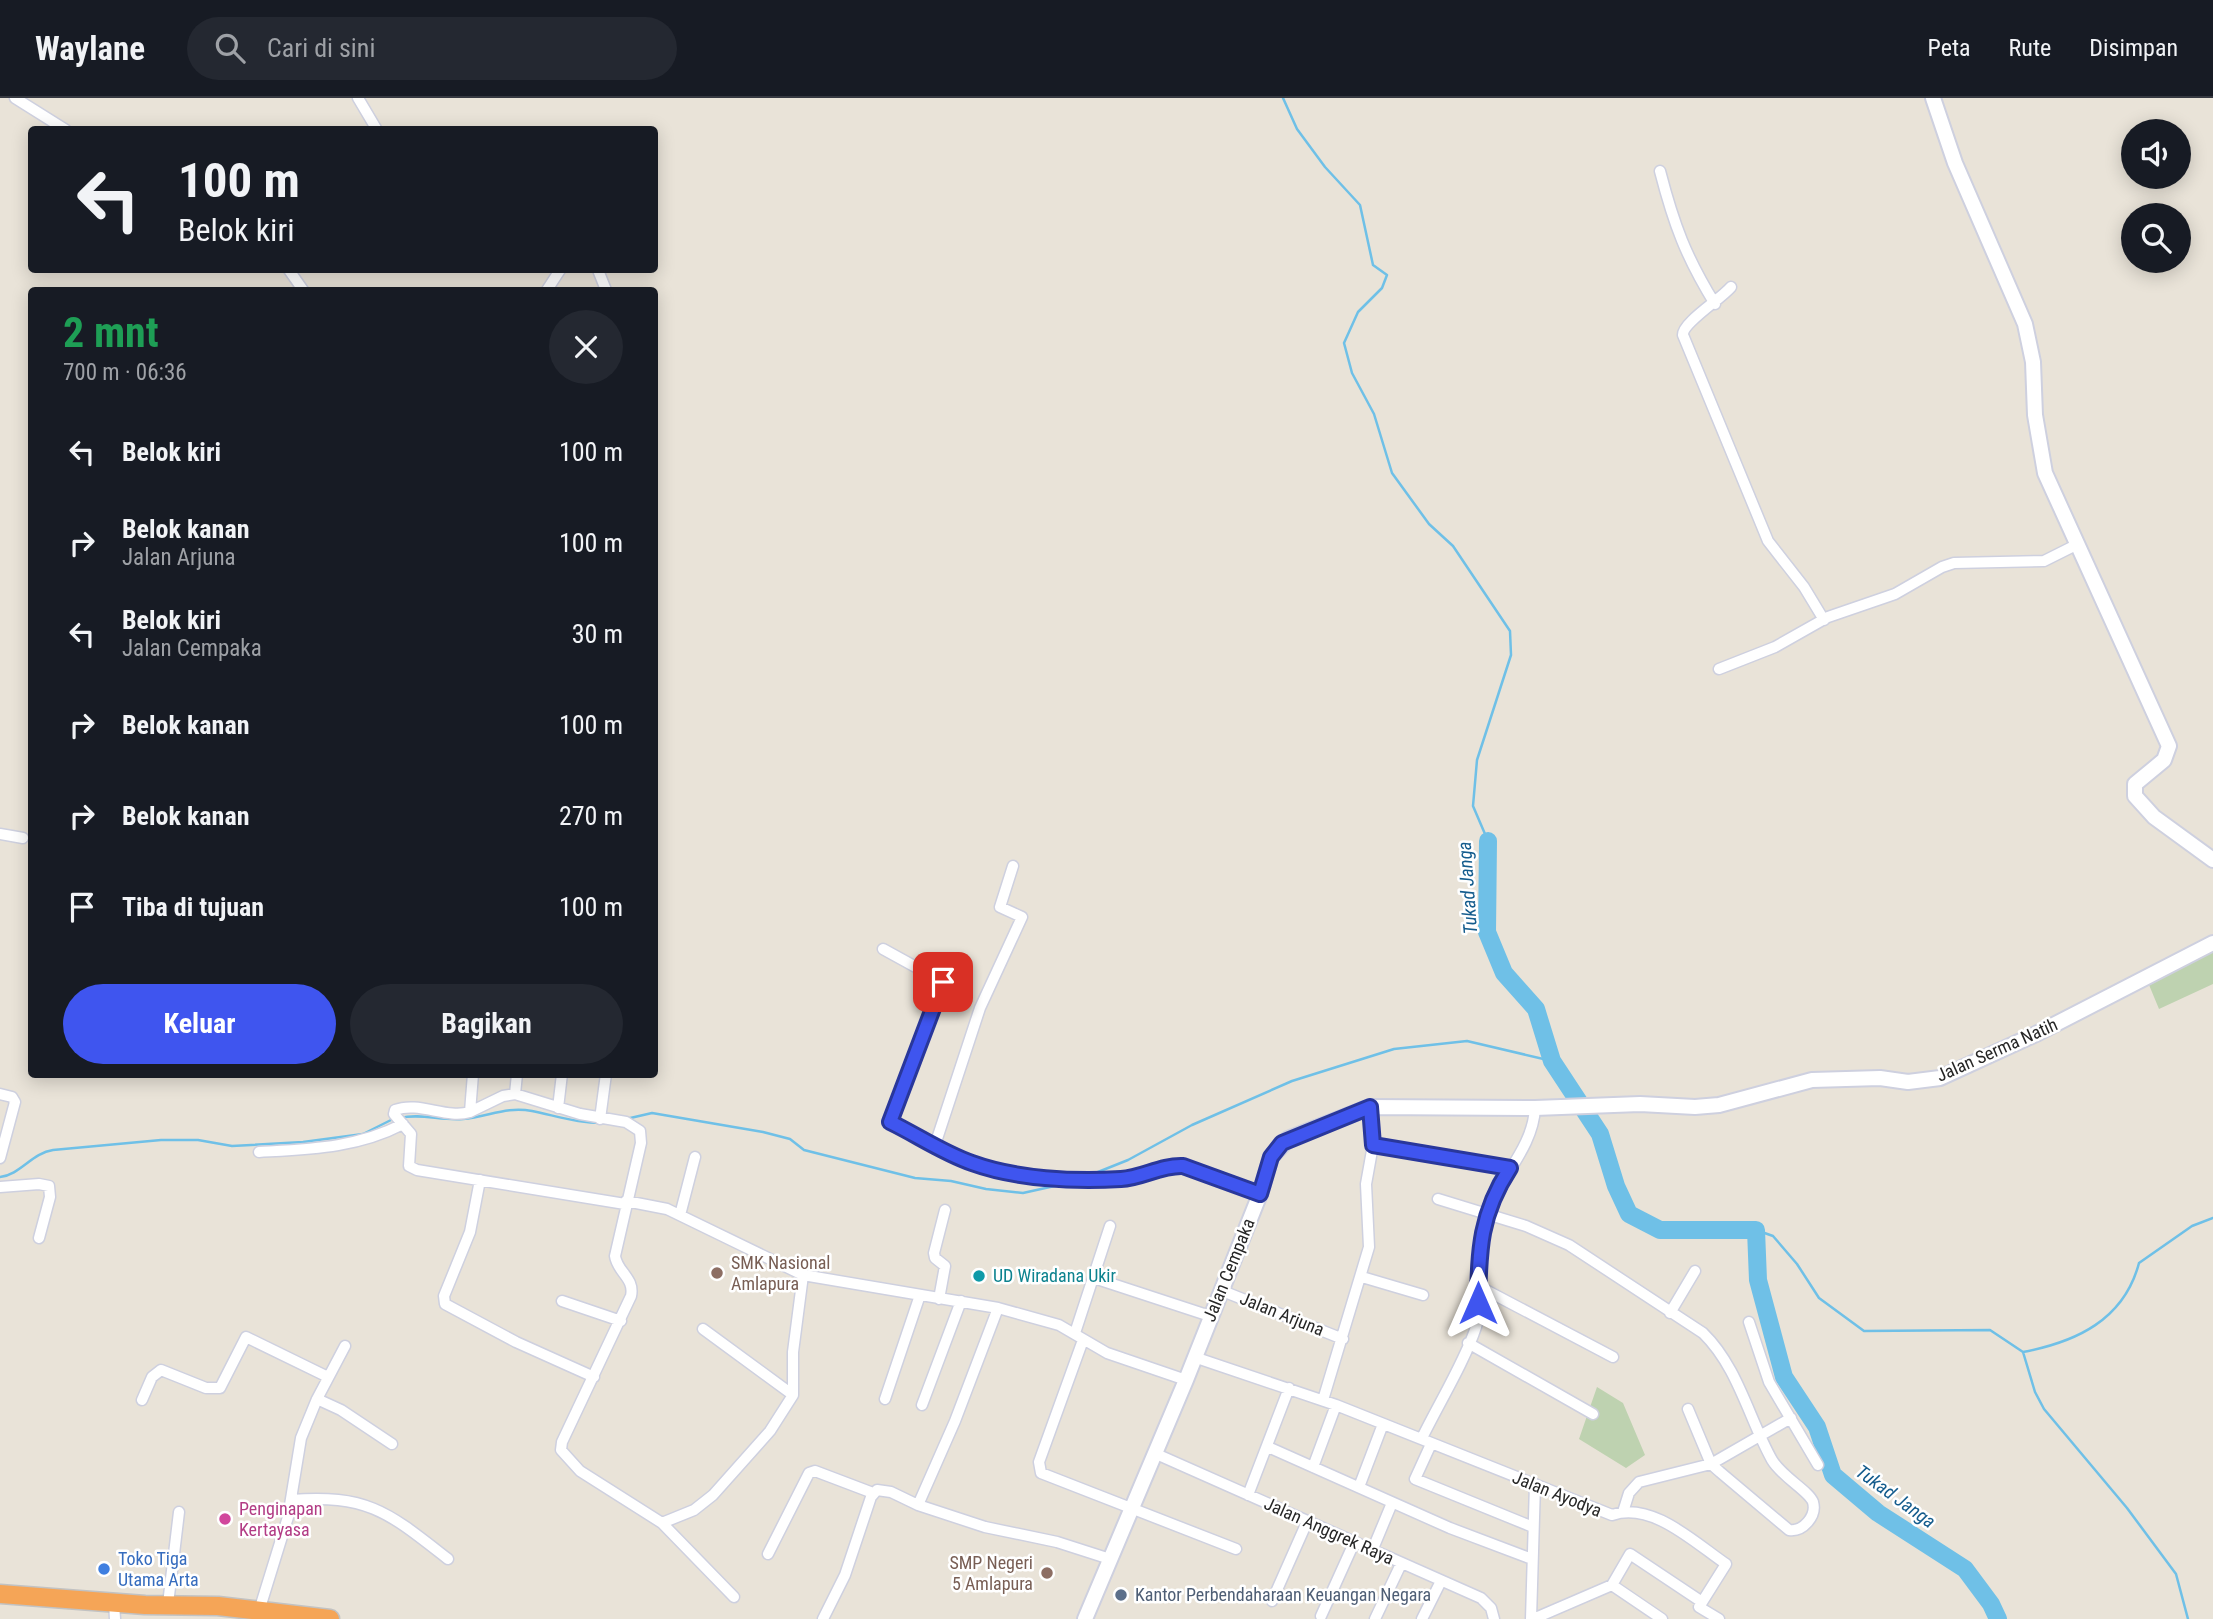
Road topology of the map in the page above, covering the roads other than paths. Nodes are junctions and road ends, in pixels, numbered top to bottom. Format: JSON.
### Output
{"nodes":[{"id":1,"x":15,"y":98,"type":"edge"},
{"id":2,"x":358,"y":98,"type":"edge"},
{"id":3,"x":1933,"y":98,"type":"edge"},
{"id":4,"x":60,"y":126,"type":"edge"},
{"id":5,"x":375,"y":126,"type":"edge"},
{"id":6,"x":1660,"y":171,"type":"dead end"},
{"id":7,"x":1731,"y":287,"type":"dead end"},
{"id":8,"x":1715,"y":304,"type":"junction"},
{"id":9,"x":2078,"y":544,"type":"junction"},
{"id":10,"x":1824,"y":620,"type":"junction"},
{"id":11,"x":1719,"y":669,"type":"dead end"},
{"id":12,"x":0,"y":834,"type":"edge"},
{"id":13,"x":23,"y":838,"type":"dead end"},
{"id":14,"x":2213,"y":860,"type":"edge"},
{"id":15,"x":1013,"y":866,"type":"dead end"},
{"id":16,"x":2213,"y":943,"type":"edge"},
{"id":17,"x":883,"y":949,"type":"dead end"},
{"id":18,"x":472,"y":1078,"type":"edge"},
{"id":19,"x":517,"y":1078,"type":"edge"},
{"id":20,"x":562,"y":1078,"type":"edge"},
{"id":21,"x":605,"y":1078,"type":"edge"},
{"id":22,"x":0,"y":1094,"type":"edge"},
{"id":23,"x":515,"y":1094,"type":"junction"},
{"id":24,"x":1640,"y":1104,"type":"joint"},
{"id":25,"x":1370,"y":1107,"type":"junction"},
{"id":26,"x":558,"y":1108,"type":"junction"},
{"id":27,"x":1535,"y":1108,"type":"junction"},
{"id":28,"x":470,"y":1112,"type":"junction"},
{"id":29,"x":399,"y":1119,"type":"junction"},
{"id":30,"x":600,"y":1119,"type":"junction"},
{"id":31,"x":935,"y":1145,"type":"junction"},
{"id":32,"x":1373,"y":1145,"type":"junction"},
{"id":33,"x":259,"y":1152,"type":"dead end"},
{"id":34,"x":695,"y":1157,"type":"dead end"},
{"id":35,"x":0,"y":1158,"type":"edge"},
{"id":36,"x":1510,"y":1168,"type":"junction"},
{"id":37,"x":480,"y":1180,"type":"junction"},
{"id":38,"x":0,"y":1187,"type":"edge"},
{"id":39,"x":1260,"y":1194,"type":"junction"},
{"id":40,"x":1438,"y":1199,"type":"dead end"},
{"id":41,"x":625,"y":1202,"type":"junction"},
{"id":42,"x":945,"y":1210,"type":"dead end"},
{"id":43,"x":680,"y":1215,"type":"junction"},
{"id":44,"x":1486,"y":1215,"type":"junction"},
{"id":45,"x":1110,"y":1226,"type":"dead end"},
{"id":46,"x":39,"y":1238,"type":"dead end"},
{"id":47,"x":1695,"y":1271,"type":"dead end"},
{"id":48,"x":803,"y":1275,"type":"junction"},
{"id":49,"x":1362,"y":1277,"type":"junction"},
{"id":50,"x":1094,"y":1278,"type":"junction"},
{"id":51,"x":1478,"y":1286,"type":"junction"},
{"id":52,"x":1220,"y":1290,"type":"junction"},
{"id":53,"x":920,"y":1295,"type":"junction"},
{"id":54,"x":1423,"y":1295,"type":"dead end"},
{"id":55,"x":939,"y":1298,"type":"junction"},
{"id":56,"x":562,"y":1301,"type":"dead end"},
{"id":57,"x":961,"y":1301,"type":"junction"},
{"id":58,"x":998,"y":1308,"type":"junction"},
{"id":59,"x":1670,"y":1313,"type":"junction"},
{"id":60,"x":1210,"y":1316,"type":"junction"},
{"id":61,"x":621,"y":1321,"type":"junction"},
{"id":62,"x":1749,"y":1322,"type":"dead end"},
{"id":63,"x":704,"y":1329,"type":"dead end"},
{"id":64,"x":1079,"y":1336,"type":"junction"},
{"id":65,"x":1343,"y":1339,"type":"junction"},
{"id":66,"x":1468,"y":1343,"type":"junction"},
{"id":67,"x":345,"y":1346,"type":"dead end"},
{"id":68,"x":1194,"y":1357,"type":"junction"},
{"id":69,"x":1613,"y":1357,"type":"dead end"},
{"id":70,"x":328,"y":1377,"type":"junction"},
{"id":71,"x":594,"y":1377,"type":"junction"},
{"id":72,"x":1186,"y":1380,"type":"junction"},
{"id":73,"x":1289,"y":1388,"type":"junction"},
{"id":74,"x":793,"y":1395,"type":"junction"},
{"id":75,"x":317,"y":1399,"type":"junction"},
{"id":76,"x":886,"y":1399,"type":"dead end"},
{"id":77,"x":142,"y":1400,"type":"dead end"},
{"id":78,"x":1323,"y":1400,"type":"junction"},
{"id":79,"x":922,"y":1405,"type":"dead end"},
{"id":80,"x":1336,"y":1405,"type":"junction"},
{"id":81,"x":1688,"y":1409,"type":"dead end"},
{"id":82,"x":1593,"y":1414,"type":"dead end"},
{"id":83,"x":1791,"y":1418,"type":"junction"},
{"id":84,"x":1383,"y":1424,"type":"junction"},
{"id":85,"x":1761,"y":1434,"type":"junction"},
{"id":86,"x":1426,"y":1441,"type":"junction"},
{"id":87,"x":392,"y":1444,"type":"dead end"},
{"id":88,"x":1268,"y":1447,"type":"junction"},
{"id":89,"x":1154,"y":1453,"type":"junction"},
{"id":90,"x":1711,"y":1464,"type":"junction"},
{"id":91,"x":1818,"y":1465,"type":"dead end"},
{"id":92,"x":1313,"y":1466,"type":"junction"},
{"id":93,"x":1535,"y":1484,"type":"junction"},
{"id":94,"x":1359,"y":1487,"type":"junction"},
{"id":95,"x":873,"y":1493,"type":"junction"},
{"id":96,"x":1248,"y":1495,"type":"junction"},
{"id":97,"x":291,"y":1500,"type":"junction"},
{"id":98,"x":1392,"y":1503,"type":"junction"},
{"id":99,"x":919,"y":1505,"type":"junction"},
{"id":100,"x":1131,"y":1507,"type":"junction"},
{"id":101,"x":179,"y":1512,"type":"dead end"},
{"id":102,"x":1623,"y":1512,"type":"junction"},
{"id":103,"x":1307,"y":1522,"type":"junction"},
{"id":104,"x":662,"y":1523,"type":"junction"},
{"id":105,"x":1533,"y":1527,"type":"junction"},
{"id":106,"x":1354,"y":1543,"type":"junction"},
{"id":107,"x":1236,"y":1549,"type":"dead end"},
{"id":108,"x":1372,"y":1552,"type":"junction"},
{"id":109,"x":768,"y":1554,"type":"dead end"},
{"id":110,"x":448,"y":1559,"type":"dead end"},
{"id":111,"x":1110,"y":1559,"type":"junction"},
{"id":112,"x":1532,"y":1559,"type":"junction"},
{"id":113,"x":1401,"y":1564,"type":"junction"},
{"id":114,"x":1441,"y":1581,"type":"junction"},
{"id":115,"x":1612,"y":1585,"type":"junction"},
{"id":116,"x":0,"y":1594,"type":"edge"},
{"id":117,"x":734,"y":1597,"type":"dead end"},
{"id":118,"x":1272,"y":1601,"type":"dead end"},
{"id":119,"x":1702,"y":1602,"type":"junction"},
{"id":120,"x":168,"y":1604,"type":"junction"},
{"id":121,"x":114,"y":1611,"type":"edge"},
{"id":122,"x":260,"y":1611,"type":"junction"},
{"id":123,"x":1321,"y":1616,"type":"dead end"},
{"id":124,"x":330,"y":1619,"type":"edge"},
{"id":125,"x":823,"y":1619,"type":"edge"},
{"id":126,"x":1085,"y":1619,"type":"edge"},
{"id":127,"x":1375,"y":1619,"type":"edge"},
{"id":128,"x":1422,"y":1619,"type":"edge"},
{"id":129,"x":1494,"y":1619,"type":"edge"},
{"id":130,"x":1532,"y":1619,"type":"edge"},
{"id":131,"x":1662,"y":1619,"type":"edge"},
{"id":132,"x":1719,"y":1619,"type":"edge"}],
"edges":[{"from":1,"to":4,"type":"street"},
{"from":2,"to":5,"type":"street"},
{"from":3,"to":9,"type":"street"},
{"from":6,"to":8,"type":"street"},
{"from":7,"to":8,"type":"street"},
{"from":8,"to":10,"type":"street"},
{"from":9,"to":10,"type":"street"},
{"from":9,"to":14,"type":"street"},
{"from":10,"to":11,"type":"street"},
{"from":12,"to":13,"type":"street"},
{"from":15,"to":31,"type":"street"},
{"from":16,"to":24,"type":"street","name":"Jalan Serma Natih"},
{"from":17,"to":31,"type":"street"},
{"from":18,"to":28,"type":"street"},
{"from":19,"to":23,"type":"street"},
{"from":20,"to":26,"type":"street"},
{"from":21,"to":30,"type":"street"},
{"from":22,"to":35,"type":"street"},
{"from":23,"to":26,"type":"street"},
{"from":23,"to":28,"type":"street"},
{"from":24,"to":27,"type":"street","name":"Jalan Cempaka"},
{"from":25,"to":27,"type":"street","name":"Jalan Cempaka"},
{"from":25,"to":32,"type":"street","name":"Jalan Arjuna"},
{"from":25,"to":39,"type":"street","name":"Jalan Cempaka"},
{"from":26,"to":30,"type":"street"},
{"from":27,"to":36,"type":"street"},
{"from":28,"to":29,"type":"street"},
{"from":29,"to":33,"type":"street"},
{"from":29,"to":37,"type":"street"},
{"from":30,"to":41,"type":"street"},
{"from":31,"to":39,"type":"street"},
{"from":32,"to":36,"type":"street"},
{"from":32,"to":49,"type":"street","name":"Jalan Arjuna"},
{"from":34,"to":43,"type":"street"},
{"from":36,"to":44,"type":"street"},
{"from":37,"to":41,"type":"street"},
{"from":37,"to":71,"type":"street"},
{"from":38,"to":46,"type":"street"},
{"from":39,"to":52,"type":"street","name":"Jalan Cempaka"},
{"from":40,"to":44,"type":"street"},
{"from":41,"to":43,"type":"street"},
{"from":41,"to":61,"type":"street"},
{"from":42,"to":55,"type":"street"},
{"from":43,"to":48,"type":"street"},
{"from":44,"to":51,"type":"street"},
{"from":44,"to":59,"type":"street"},
{"from":45,"to":50,"type":"street"},
{"from":47,"to":59,"type":"street"},
{"from":48,"to":53,"type":"street"},
{"from":48,"to":74,"type":"street"},
{"from":49,"to":54,"type":"street"},
{"from":49,"to":65,"type":"street","name":"Jalan Arjuna"},
{"from":50,"to":60,"type":"street"},
{"from":50,"to":64,"type":"street"},
{"from":51,"to":66,"type":"street"},
{"from":51,"to":69,"type":"street"},
{"from":52,"to":60,"type":"street","name":"Jalan Cempaka"},
{"from":52,"to":65,"type":"street","name":"Jalan Arjuna"},
{"from":53,"to":55,"type":"street"},
{"from":53,"to":76,"type":"street"},
{"from":55,"to":57,"type":"street"},
{"from":56,"to":61,"type":"street"},
{"from":57,"to":58,"type":"street"},
{"from":57,"to":79,"type":"street"},
{"from":58,"to":64,"type":"street"},
{"from":58,"to":99,"type":"street"},
{"from":59,"to":85,"type":"street"},
{"from":60,"to":68,"type":"street","name":"Jalan Cempaka"},
{"from":61,"to":71,"type":"street"},
{"from":62,"to":83,"type":"street"},
{"from":63,"to":74,"type":"street"},
{"from":64,"to":72,"type":"street"},
{"from":64,"to":100,"type":"street"},
{"from":65,"to":78,"type":"street","name":"Jalan Arjuna"},
{"from":66,"to":82,"type":"street"},
{"from":66,"to":86,"type":"street"},
{"from":67,"to":70,"type":"street"},
{"from":68,"to":72,"type":"street","name":"Jalan Cempaka"},
{"from":68,"to":73,"type":"street","name":"Jalan Ayodya"},
{"from":70,"to":75,"type":"street"},
{"from":70,"to":77,"type":"street"},
{"from":71,"to":104,"type":"street"},
{"from":72,"to":89,"type":"street","name":"Jalan Cempaka"},
{"from":73,"to":78,"type":"street","name":"Jalan Ayodya"},
{"from":73,"to":88,"type":"street"},
{"from":74,"to":104,"type":"street"},
{"from":75,"to":87,"type":"street"},
{"from":75,"to":97,"type":"street"},
{"from":78,"to":80,"type":"street","name":"Jalan Ayodya"},
{"from":80,"to":84,"type":"street","name":"Jalan Ayodya"},
{"from":80,"to":92,"type":"street"},
{"from":81,"to":90,"type":"street"},
{"from":83,"to":85,"type":"street"},
{"from":83,"to":91,"type":"street"},
{"from":84,"to":86,"type":"street","name":"Jalan Ayodya"},
{"from":84,"to":94,"type":"street"},
{"from":85,"to":90,"type":"street"},
{"from":85,"to":90,"type":"street"},
{"from":86,"to":93,"type":"street","name":"Jalan Ayodya"},
{"from":86,"to":105,"type":"street"},
{"from":88,"to":92,"type":"street"},
{"from":88,"to":96,"type":"street"},
{"from":89,"to":96,"type":"street","name":"Jalan Anggrek Raya"},
{"from":89,"to":100,"type":"street","name":"Jalan Cempaka"},
{"from":90,"to":102,"type":"street"},
{"from":92,"to":94,"type":"street"},
{"from":93,"to":102,"type":"street","name":"Jalan Ayodya"},
{"from":93,"to":105,"type":"street"},
{"from":94,"to":98,"type":"street"},
{"from":95,"to":99,"type":"street"},
{"from":95,"to":109,"type":"street"},
{"from":95,"to":125,"type":"street"},
{"from":96,"to":103,"type":"street","name":"Jalan Anggrek Raya"},
{"from":97,"to":110,"type":"street"},
{"from":97,"to":122,"type":"street"},
{"from":98,"to":108,"type":"street"},
{"from":98,"to":112,"type":"street"},
{"from":99,"to":111,"type":"street"},
{"from":100,"to":107,"type":"street"},
{"from":100,"to":111,"type":"street","name":"Jalan Cempaka"},
{"from":101,"to":120,"type":"street"},
{"from":102,"to":119,"type":"street","name":"Jalan Ayodya"},
{"from":103,"to":106,"type":"street","name":"Jalan Anggrek Raya"},
{"from":103,"to":118,"type":"street"},
{"from":104,"to":117,"type":"street"},
{"from":105,"to":112,"type":"street"},
{"from":106,"to":108,"type":"street","name":"Jalan Anggrek Raya"},
{"from":106,"to":123,"type":"street"},
{"from":108,"to":113,"type":"street","name":"Jalan Anggrek Raya"},
{"from":111,"to":126,"type":"street","name":"Jalan Cempaka"},
{"from":112,"to":130,"type":"street"},
{"from":113,"to":114,"type":"street","name":"Jalan Anggrek Raya"},
{"from":113,"to":127,"type":"street"},
{"from":114,"to":128,"type":"street"},
{"from":114,"to":129,"type":"street","name":"Jalan Anggrek Raya"},
{"from":115,"to":119,"type":"street"},
{"from":115,"to":130,"type":"street"},
{"from":115,"to":131,"type":"street"},
{"from":116,"to":121,"type":"highway"},
{"from":119,"to":132,"type":"street"},
{"from":120,"to":121,"type":"highway"},
{"from":120,"to":122,"type":"highway"},
{"from":122,"to":124,"type":"highway"}]}
